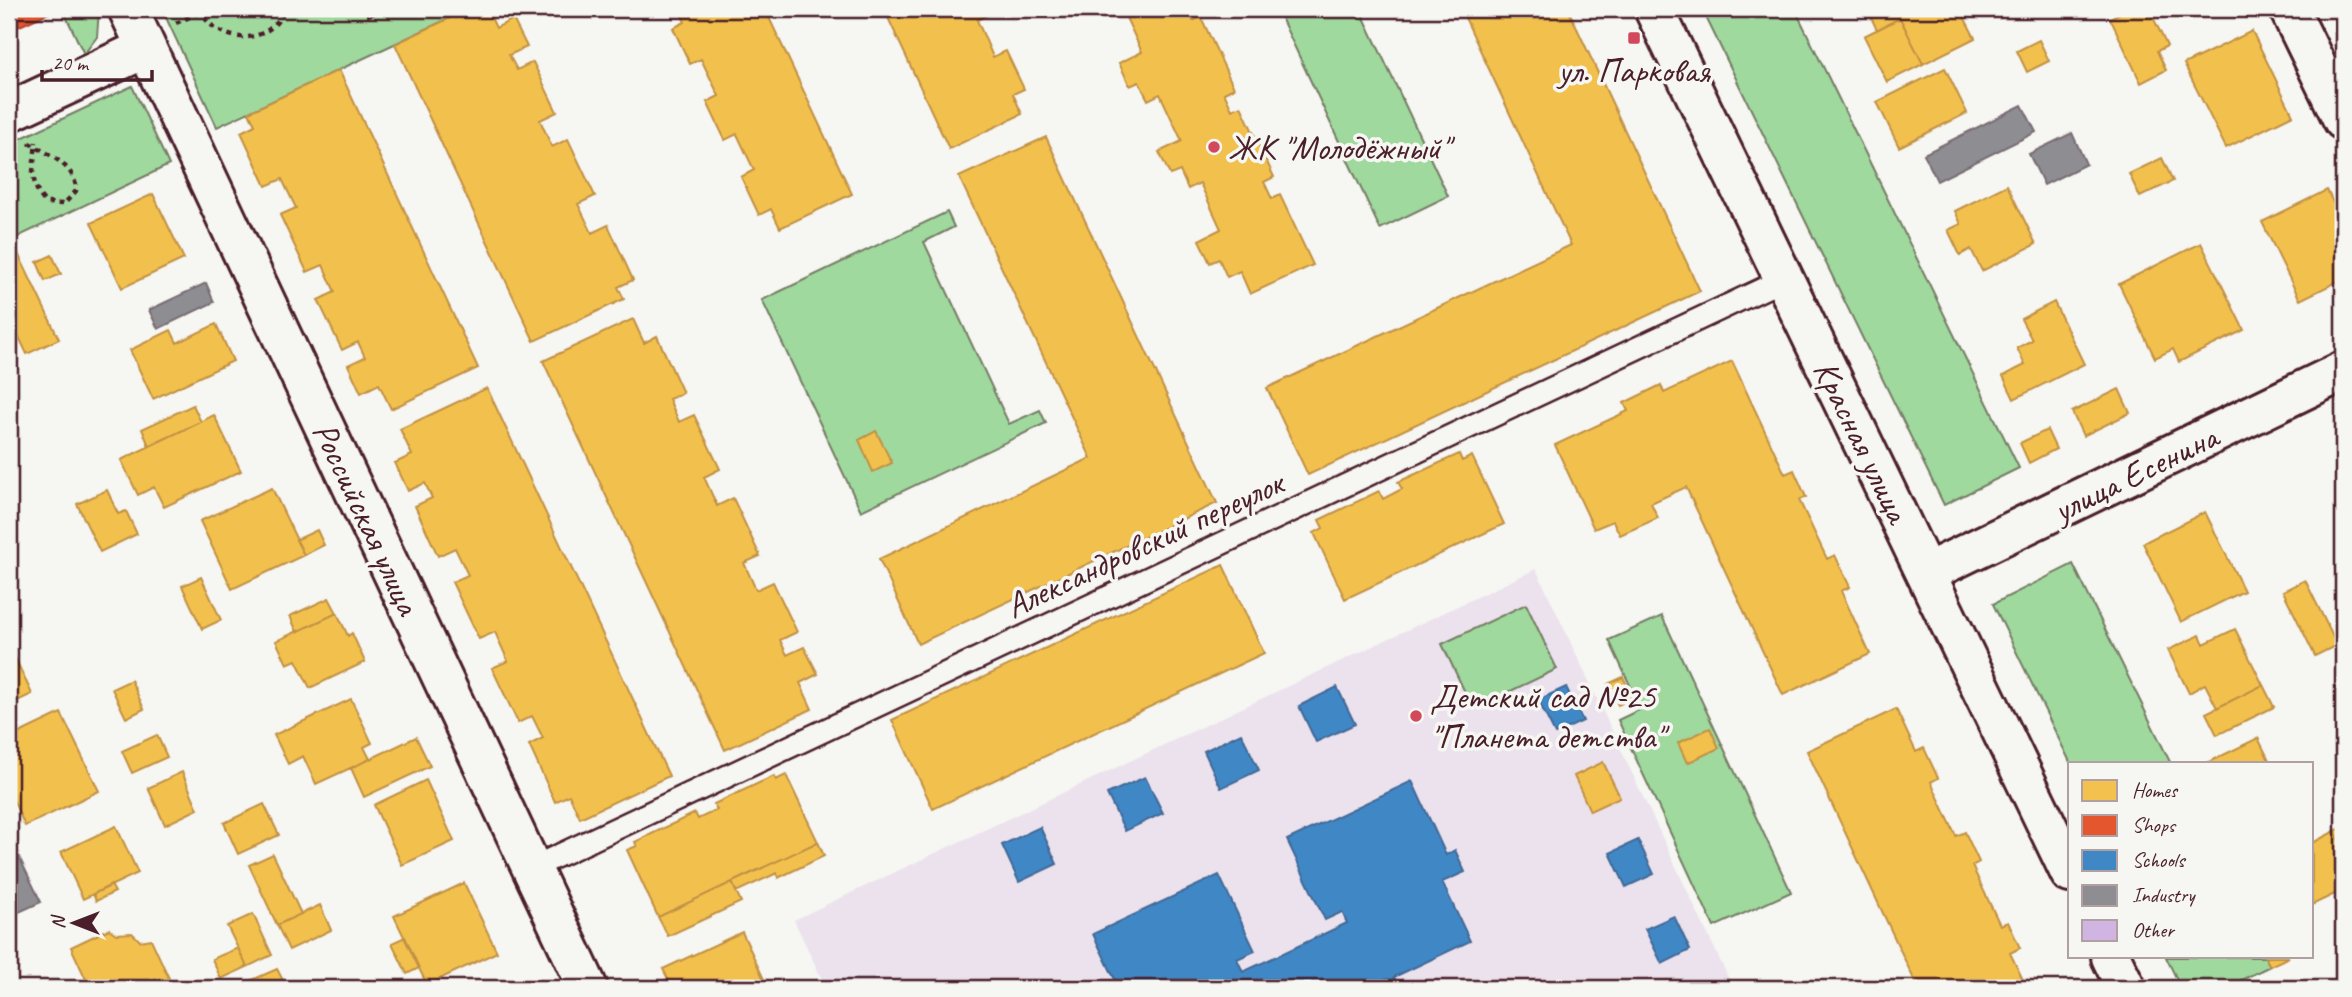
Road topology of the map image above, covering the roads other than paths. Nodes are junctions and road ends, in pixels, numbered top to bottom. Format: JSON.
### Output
{"nodes":[{"id":1,"x":128,"y":9,"type":"edge"},
{"id":2,"x":1654,"y":9,"type":"edge"},
{"id":3,"x":2289,"y":9,"type":"edge"},
{"id":4,"x":146,"y":48,"type":"junction"},
{"id":5,"x":2343,"y":120,"type":"edge"},
{"id":6,"x":16,"y":126,"type":"edge"},
{"id":7,"x":1784,"y":279,"type":"junction"},
{"id":8,"x":2343,"y":371,"type":"edge"},
{"id":9,"x":1926,"y":573,"type":"junction"},
{"id":10,"x":532,"y":869,"type":"junction"},
{"id":11,"x":2068,"y":869,"type":"edge"},
{"id":12,"x":2111,"y":958,"type":"edge"},
{"id":13,"x":588,"y":988,"type":"edge"},
{"id":14,"x":2126,"y":988,"type":"edge"}],
"edges":[{"from":1,"to":4,"type":"street","name":"Российская улица"},
{"from":2,"to":7,"type":"street","name":"Красная улица"},
{"from":3,"to":5,"type":"street"},
{"from":4,"to":6,"type":"street"},
{"from":4,"to":10,"type":"street","name":"Российская улица"},
{"from":7,"to":9,"type":"street","name":"Красная улица"},
{"from":7,"to":10,"type":"lane","name":"Александровский переулок"},
{"from":8,"to":9,"type":"street","name":"улица Есенина"},
{"from":9,"to":11,"type":"street","name":"Красная улица"},
{"from":10,"to":13,"type":"street","name":"Российская улица"},
{"from":12,"to":14,"type":"street"}]}
